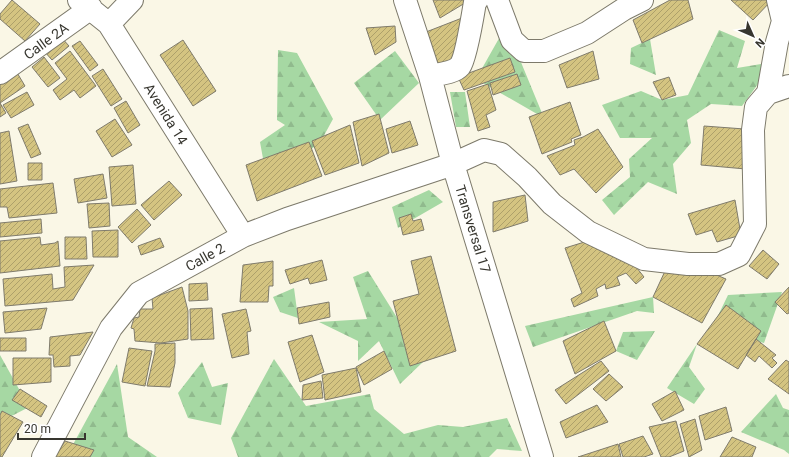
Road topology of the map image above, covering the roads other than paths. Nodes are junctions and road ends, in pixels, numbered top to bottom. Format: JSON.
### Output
{"nodes":[{"id":1,"x":132,"y":0,"type":"edge"},
{"id":2,"x":405,"y":0,"type":"edge"},
{"id":3,"x":477,"y":0,"type":"edge"},
{"id":4,"x":498,"y":0,"type":"edge"},
{"id":5,"x":642,"y":0,"type":"edge"},
{"id":6,"x":778,"y":0,"type":"edge"},
{"id":7,"x":85,"y":4,"type":"edge"},
{"id":8,"x":109,"y":24,"type":"junction"},
{"id":9,"x":0,"y":74,"type":"edge"},
{"id":10,"x":430,"y":76,"type":"junction"},
{"id":11,"x":789,"y":86,"type":"edge"},
{"id":12,"x":768,"y":93,"type":"junction"},
{"id":13,"x":453,"y":164,"type":"junction"},
{"id":14,"x":243,"y":236,"type":"junction"},
{"id":15,"x":43,"y":457,"type":"edge"},
{"id":16,"x":542,"y":457,"type":"edge"}],
"edges":[{"from":1,"to":8,"type":"street"},
{"from":2,"to":10,"type":"street","name":"Transversal 17"},
{"from":3,"to":10,"type":"street"},
{"from":4,"to":5,"type":"street"},
{"from":6,"to":12,"type":"street"},
{"from":7,"to":8,"type":"street","name":"Avenida 14"},
{"from":7,"to":9,"type":"street","name":"Calle 2A"},
{"from":8,"to":14,"type":"street","name":"Avenida 14"},
{"from":10,"to":13,"type":"street","name":"Transversal 17"},
{"from":11,"to":12,"type":"street"},
{"from":12,"to":13,"type":"street","name":"Calle 2"},
{"from":13,"to":14,"type":"street","name":"Calle 2"},
{"from":13,"to":16,"type":"street","name":"Transversal 17"},
{"from":14,"to":15,"type":"street","name":"Calle 2"}]}
